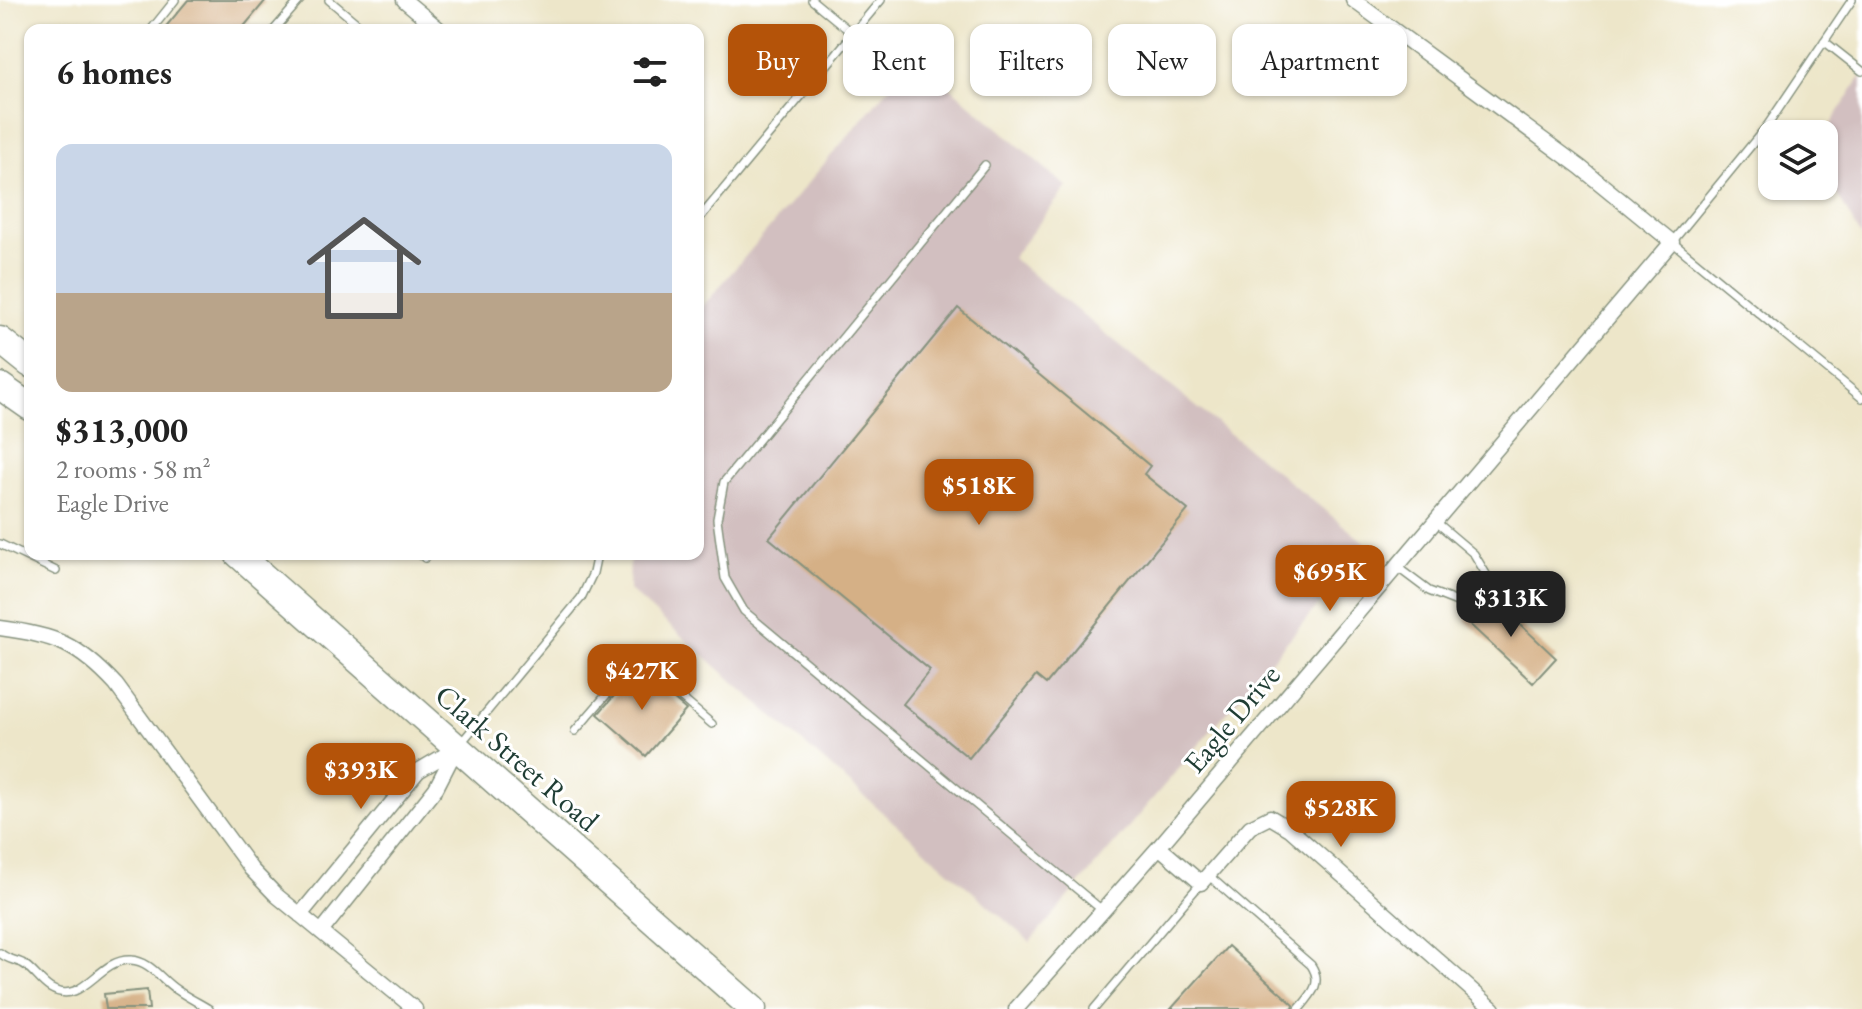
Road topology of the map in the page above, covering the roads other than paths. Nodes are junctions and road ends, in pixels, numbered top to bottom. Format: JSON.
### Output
{"nodes":[{"id":1,"x":175,"y":0,"type":"edge"},
{"id":2,"x":300,"y":0,"type":"edge"},
{"id":3,"x":329,"y":0,"type":"edge"},
{"id":4,"x":404,"y":0,"type":"edge"},
{"id":5,"x":812,"y":0,"type":"edge"},
{"id":6,"x":881,"y":0,"type":"edge"},
{"id":7,"x":1353,"y":0,"type":"edge"},
{"id":8,"x":1852,"y":0,"type":"edge"},
{"id":9,"x":156,"y":24,"type":"edge"},
{"id":10,"x":279,"y":24,"type":"edge"},
{"id":11,"x":358,"y":24,"type":"edge"},
{"id":12,"x":429,"y":24,"type":"edge"},
{"id":13,"x":861,"y":24,"type":"edge"},
{"id":14,"x":843,"y":26,"type":"edge"},
{"id":15,"x":1824,"y":41,"type":"junction"},
{"id":16,"x":843,"y":46,"type":"edge"},
{"id":17,"x":1862,"y":71,"type":"edge"},
{"id":18,"x":985,"y":165,"type":"dead end"},
{"id":19,"x":704,"y":213,"type":"edge"},
{"id":20,"x":1672,"y":242,"type":"junction"},
{"id":21,"x":0,"y":340,"type":"edge"},
{"id":22,"x":24,"y":359,"type":"edge"},
{"id":23,"x":0,"y":386,"type":"edge"},
{"id":24,"x":1862,"y":398,"type":"edge"},
{"id":25,"x":24,"y":403,"type":"edge"},
{"id":26,"x":1434,"y":520,"type":"junction"},
{"id":27,"x":0,"y":544,"type":"edge"},
{"id":28,"x":24,"y":556,"type":"edge"},
{"id":29,"x":33,"y":560,"type":"edge"},
{"id":30,"x":245,"y":560,"type":"edge"},
{"id":31,"x":596,"y":560,"type":"edge"},
{"id":32,"x":1395,"y":566,"type":"junction"},
{"id":33,"x":56,"y":571,"type":"dead end"},
{"id":34,"x":0,"y":628,"type":"edge"},
{"id":35,"x":712,"y":724,"type":"dead end"},
{"id":36,"x":575,"y":731,"type":"dead end"},
{"id":37,"x":457,"y":748,"type":"junction"},
{"id":38,"x":1159,"y":847,"type":"junction"},
{"id":39,"x":1205,"y":879,"type":"junction"},
{"id":40,"x":1102,"y":910,"type":"junction"},
{"id":41,"x":300,"y":915,"type":"junction"},
{"id":42,"x":321,"y":932,"type":"junction"},
{"id":43,"x":0,"y":953,"type":"edge"},
{"id":44,"x":209,"y":1009,"type":"edge"},
{"id":45,"x":415,"y":1009,"type":"edge"},
{"id":46,"x":753,"y":1009,"type":"edge"},
{"id":47,"x":1016,"y":1009,"type":"edge"},
{"id":48,"x":1094,"y":1009,"type":"edge"},
{"id":49,"x":1299,"y":1009,"type":"edge"},
{"id":50,"x":1493,"y":1009,"type":"edge"}],
"edges":[{"from":1,"to":9,"type":"lane"},
{"from":2,"to":10,"type":"lane"},
{"from":3,"to":11,"type":"lane"},
{"from":4,"to":12,"type":"street"},
{"from":5,"to":14,"type":"lane"},
{"from":6,"to":13,"type":"lane"},
{"from":7,"to":20,"type":"street"},
{"from":8,"to":15,"type":"lane"},
{"from":15,"to":17,"type":"lane"},
{"from":15,"to":20,"type":"lane"},
{"from":16,"to":19,"type":"lane"},
{"from":18,"to":40,"type":"lane"},
{"from":20,"to":24,"type":"lane"},
{"from":20,"to":26,"type":"street","name":"Eagle Drive"},
{"from":21,"to":22,"type":"highway"},
{"from":23,"to":25,"type":"highway"},
{"from":26,"to":32,"type":"street","name":"Eagle Drive"},
{"from":26,"to":32,"type":"lane"},
{"from":27,"to":28,"type":"lane"},
{"from":29,"to":33,"type":"lane"},
{"from":30,"to":37,"type":"highway","name":"Clark Street Road"},
{"from":31,"to":37,"type":"lane"},
{"from":32,"to":38,"type":"street","name":"Eagle Drive"},
{"from":34,"to":41,"type":"street"},
{"from":35,"to":36,"type":"lane"},
{"from":37,"to":41,"type":"street"},
{"from":37,"to":42,"type":"street"},
{"from":37,"to":46,"type":"highway","name":"Clark Street Road"},
{"from":38,"to":39,"type":"street"},
{"from":38,"to":40,"type":"street","name":"Eagle Drive"},
{"from":39,"to":48,"type":"lane"},
{"from":39,"to":49,"type":"lane"},
{"from":39,"to":50,"type":"street"},
{"from":40,"to":47,"type":"street","name":"Eagle Drive"},
{"from":41,"to":42,"type":"street"},
{"from":42,"to":45,"type":"street"},
{"from":43,"to":44,"type":"lane"}]}
